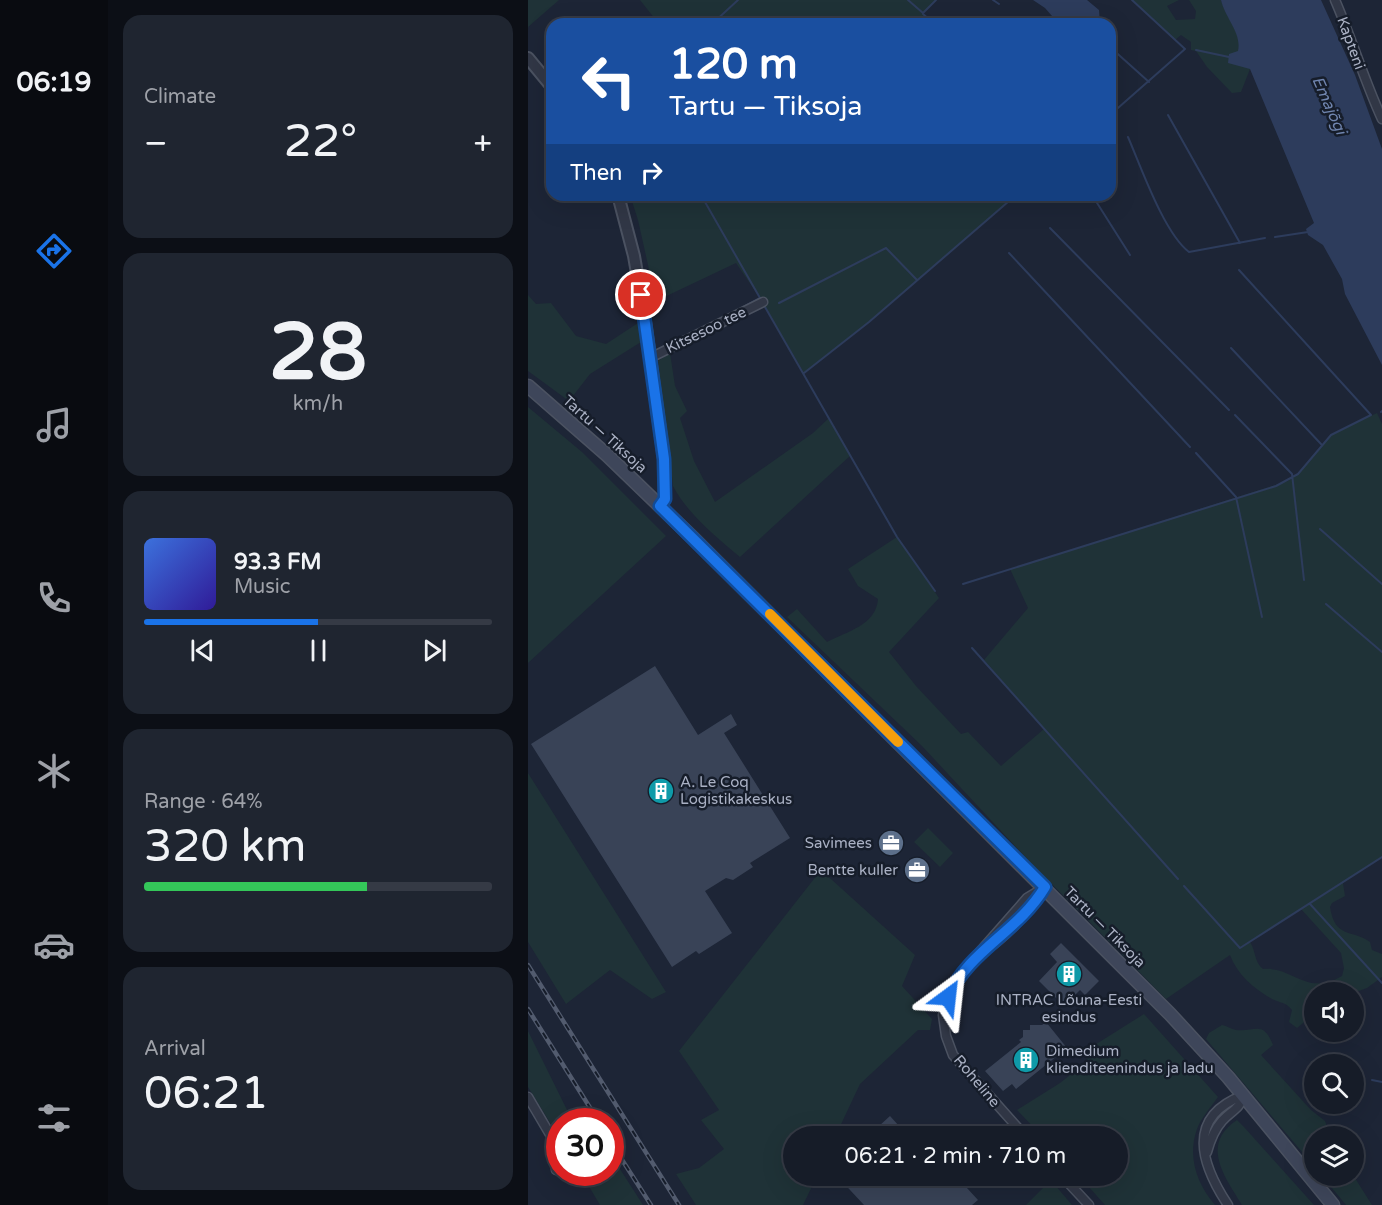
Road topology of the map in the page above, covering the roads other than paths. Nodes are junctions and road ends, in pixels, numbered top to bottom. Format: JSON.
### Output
{"nodes":[{"id":1,"x":1335,"y":0,"type":"edge"},
{"id":2,"x":528,"y":58,"type":"edge"},
{"id":3,"x":546,"y":80,"type":"edge"},
{"id":4,"x":1382,"y":119,"type":"edge"},
{"id":5,"x":620,"y":201,"type":"edge"},
{"id":6,"x":763,"y":303,"type":"dead end"},
{"id":7,"x":650,"y":357,"type":"junction"},
{"id":8,"x":528,"y":386,"type":"edge"},
{"id":9,"x":660,"y":506,"type":"junction"},
{"id":10,"x":1045,"y":887,"type":"junction"},
{"id":11,"x":1244,"y":1095,"type":"junction"},
{"id":12,"x":528,"y":1097,"type":"edge"},
{"id":13,"x":1233,"y":1112,"type":"junction"},
{"id":14,"x":1267,"y":1123,"type":"junction"},
{"id":15,"x":1016,"y":1126,"type":"edge"},
{"id":16,"x":546,"y":1128,"type":"edge"},
{"id":17,"x":1205,"y":1158,"type":"junction"},
{"id":18,"x":1071,"y":1186,"type":"edge"},
{"id":19,"x":1089,"y":1205,"type":"edge"},
{"id":20,"x":1228,"y":1205,"type":"edge"},
{"id":21,"x":1333,"y":1205,"type":"edge"}],
"edges":[{"from":1,"to":4,"type":"street","name":"Kapteni"},
{"from":2,"to":3,"type":"street"},
{"from":5,"to":7,"type":"street"},
{"from":6,"to":7,"type":"street","name":"Kitsesoo tee"},
{"from":7,"to":9,"type":"street"},
{"from":8,"to":9,"type":"main road","name":"Tartu — Tiksoja"},
{"from":9,"to":10,"type":"main road","name":"Tartu — Tiksoja"},
{"from":10,"to":11,"type":"main road","name":"Tartu — Tiksoja"},
{"from":10,"to":15,"type":"street","name":"Roheline"},
{"from":11,"to":13,"type":"street"},
{"from":11,"to":14,"type":"main road","name":"Tartu — Tiksoja"},
{"from":11,"to":17,"type":"street"},
{"from":12,"to":16,"type":"street"},
{"from":13,"to":14,"type":"street"},
{"from":13,"to":17,"type":"street"},
{"from":14,"to":21,"type":"main road","name":"Tartu — Tiksoja"},
{"from":17,"to":20,"type":"street"},
{"from":18,"to":19,"type":"street"}]}
